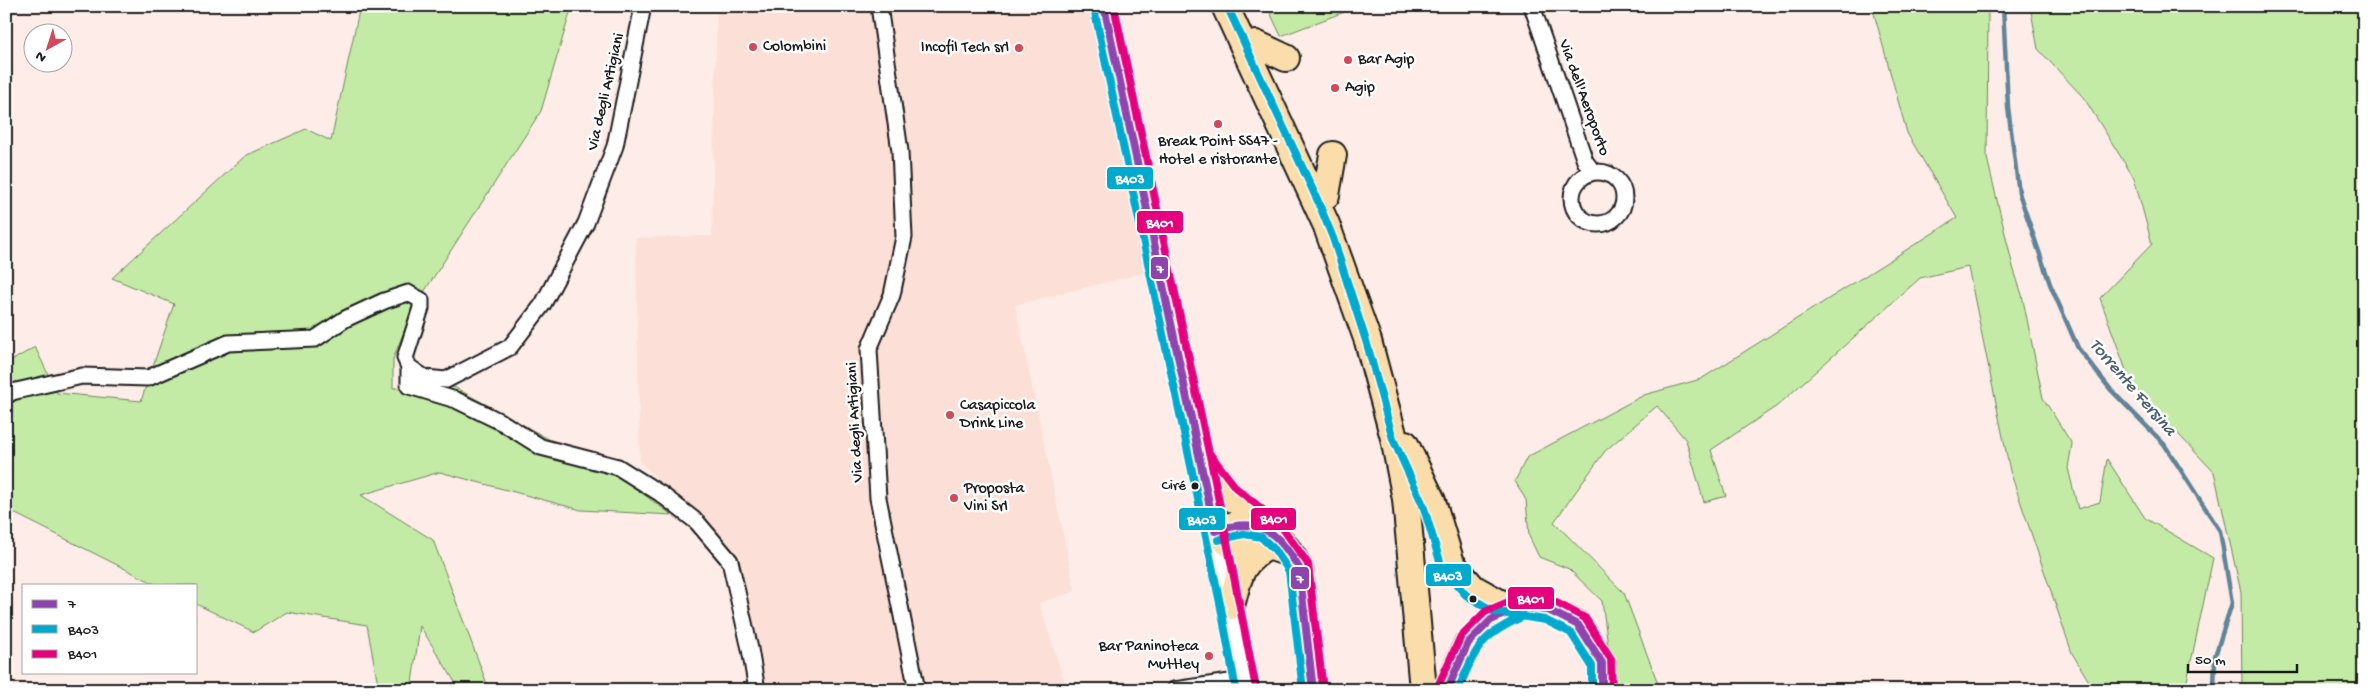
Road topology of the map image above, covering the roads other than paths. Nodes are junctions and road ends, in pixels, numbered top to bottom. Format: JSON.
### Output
{"nodes":[{"id":1,"x":644,"y":6,"type":"edge"},
{"id":2,"x":879,"y":6,"type":"edge"},
{"id":3,"x":1104,"y":6,"type":"edge"},
{"id":4,"x":1225,"y":6,"type":"edge"},
{"id":5,"x":1238,"y":6,"type":"edge"},
{"id":6,"x":1532,"y":6,"type":"edge"},
{"id":7,"x":1256,"y":44,"type":"junction"},
{"id":8,"x":1286,"y":58,"type":"dead end"},
{"id":9,"x":1333,"y":155,"type":"dead end"},
{"id":10,"x":1592,"y":172,"type":"dead end"},
{"id":11,"x":1326,"y":195,"type":"junction"},
{"id":12,"x":409,"y":367,"type":"junction"},
{"id":13,"x":6,"y":396,"type":"edge"},
{"id":14,"x":1402,"y":436,"type":"junction"},
{"id":15,"x":1200,"y":457,"type":"junction"},
{"id":16,"x":1215,"y":531,"type":"junction"},
{"id":17,"x":1277,"y":543,"type":"junction"},
{"id":18,"x":1231,"y":606,"type":"junction"},
{"id":19,"x":1520,"y":608,"type":"junction"},
{"id":20,"x":1245,"y":685,"type":"edge"},
{"id":21,"x":756,"y":690,"type":"edge"},
{"id":22,"x":916,"y":690,"type":"edge"},
{"id":23,"x":1174,"y":690,"type":"edge"},
{"id":24,"x":1313,"y":690,"type":"edge"},
{"id":25,"x":1423,"y":690,"type":"edge"},
{"id":26,"x":1433,"y":690,"type":"edge"},
{"id":27,"x":1447,"y":690,"type":"edge"},
{"id":28,"x":1602,"y":690,"type":"edge"}],
"edges":[{"from":1,"to":12,"type":"street","name":"Via degli Artigiani"},
{"from":2,"to":22,"type":"street","name":"Via degli Artigiani"},
{"from":3,"to":15,"type":"main road"},
{"from":4,"to":25,"type":"highway"},
{"from":5,"to":7,"type":"highway"},
{"from":6,"to":10,"type":"street","name":"Via dell'Aeroporto"},
{"from":7,"to":8,"type":"highway"},
{"from":7,"to":11,"type":"highway"},
{"from":9,"to":11,"type":"highway"},
{"from":11,"to":14,"type":"highway"},
{"from":12,"to":13,"type":"street"},
{"from":12,"to":21,"type":"street"},
{"from":14,"to":19,"type":"highway"},
{"from":14,"to":26,"type":"highway"},
{"from":15,"to":16,"type":"main road"},
{"from":15,"to":17,"type":"highway"},
{"from":16,"to":17,"type":"highway"},
{"from":16,"to":18,"type":"main road"},
{"from":17,"to":18,"type":"highway"},
{"from":17,"to":24,"type":"highway"},
{"from":18,"to":20,"type":"main road"},
{"from":19,"to":27,"type":"highway"},
{"from":19,"to":28,"type":"highway"},
{"from":20,"to":23,"type":"street"}]}
